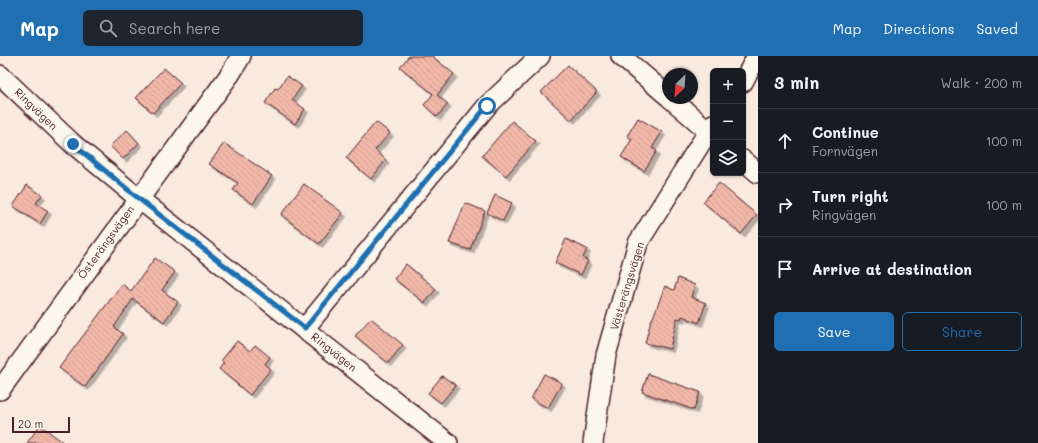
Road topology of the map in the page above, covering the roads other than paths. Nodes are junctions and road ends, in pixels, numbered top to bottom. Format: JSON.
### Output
{"nodes":[{"id":1,"x":241,"y":56,"type":"edge"},
{"id":2,"x":540,"y":56,"type":"edge"},
{"id":3,"x":621,"y":56,"type":"edge"},
{"id":4,"x":756,"y":56,"type":"edge"},
{"id":5,"x":0,"y":75,"type":"edge"},
{"id":6,"x":746,"y":76,"type":"edge"},
{"id":7,"x":662,"y":91,"type":"edge"},
{"id":8,"x":678,"y":104,"type":"edge"},
{"id":9,"x":710,"y":129,"type":"edge"},
{"id":10,"x":710,"y":132,"type":"edge"},
{"id":11,"x":746,"y":163,"type":"edge"},
{"id":12,"x":758,"y":173,"type":"edge"},
{"id":13,"x":138,"y":198,"type":"junction"},
{"id":14,"x":305,"y":328,"type":"junction"},
{"id":15,"x":0,"y":390,"type":"edge"},
{"id":16,"x":448,"y":443,"type":"edge"},
{"id":17,"x":593,"y":443,"type":"edge"}],
"edges":[{"from":1,"to":13,"type":"street","name":"Österängsvägen"},
{"from":2,"to":14,"type":"street"},
{"from":3,"to":7,"type":"street"},
{"from":4,"to":6,"type":"street"},
{"from":5,"to":13,"type":"street","name":"Ringvägen"},
{"from":8,"to":9,"type":"street"},
{"from":10,"to":17,"type":"street","name":"Västerängsvägen"},
{"from":11,"to":12,"type":"street"},
{"from":13,"to":14,"type":"street","name":"Ringvägen"},
{"from":13,"to":15,"type":"street","name":"Österängsvägen"},
{"from":14,"to":16,"type":"street","name":"Ringvägen"}]}
